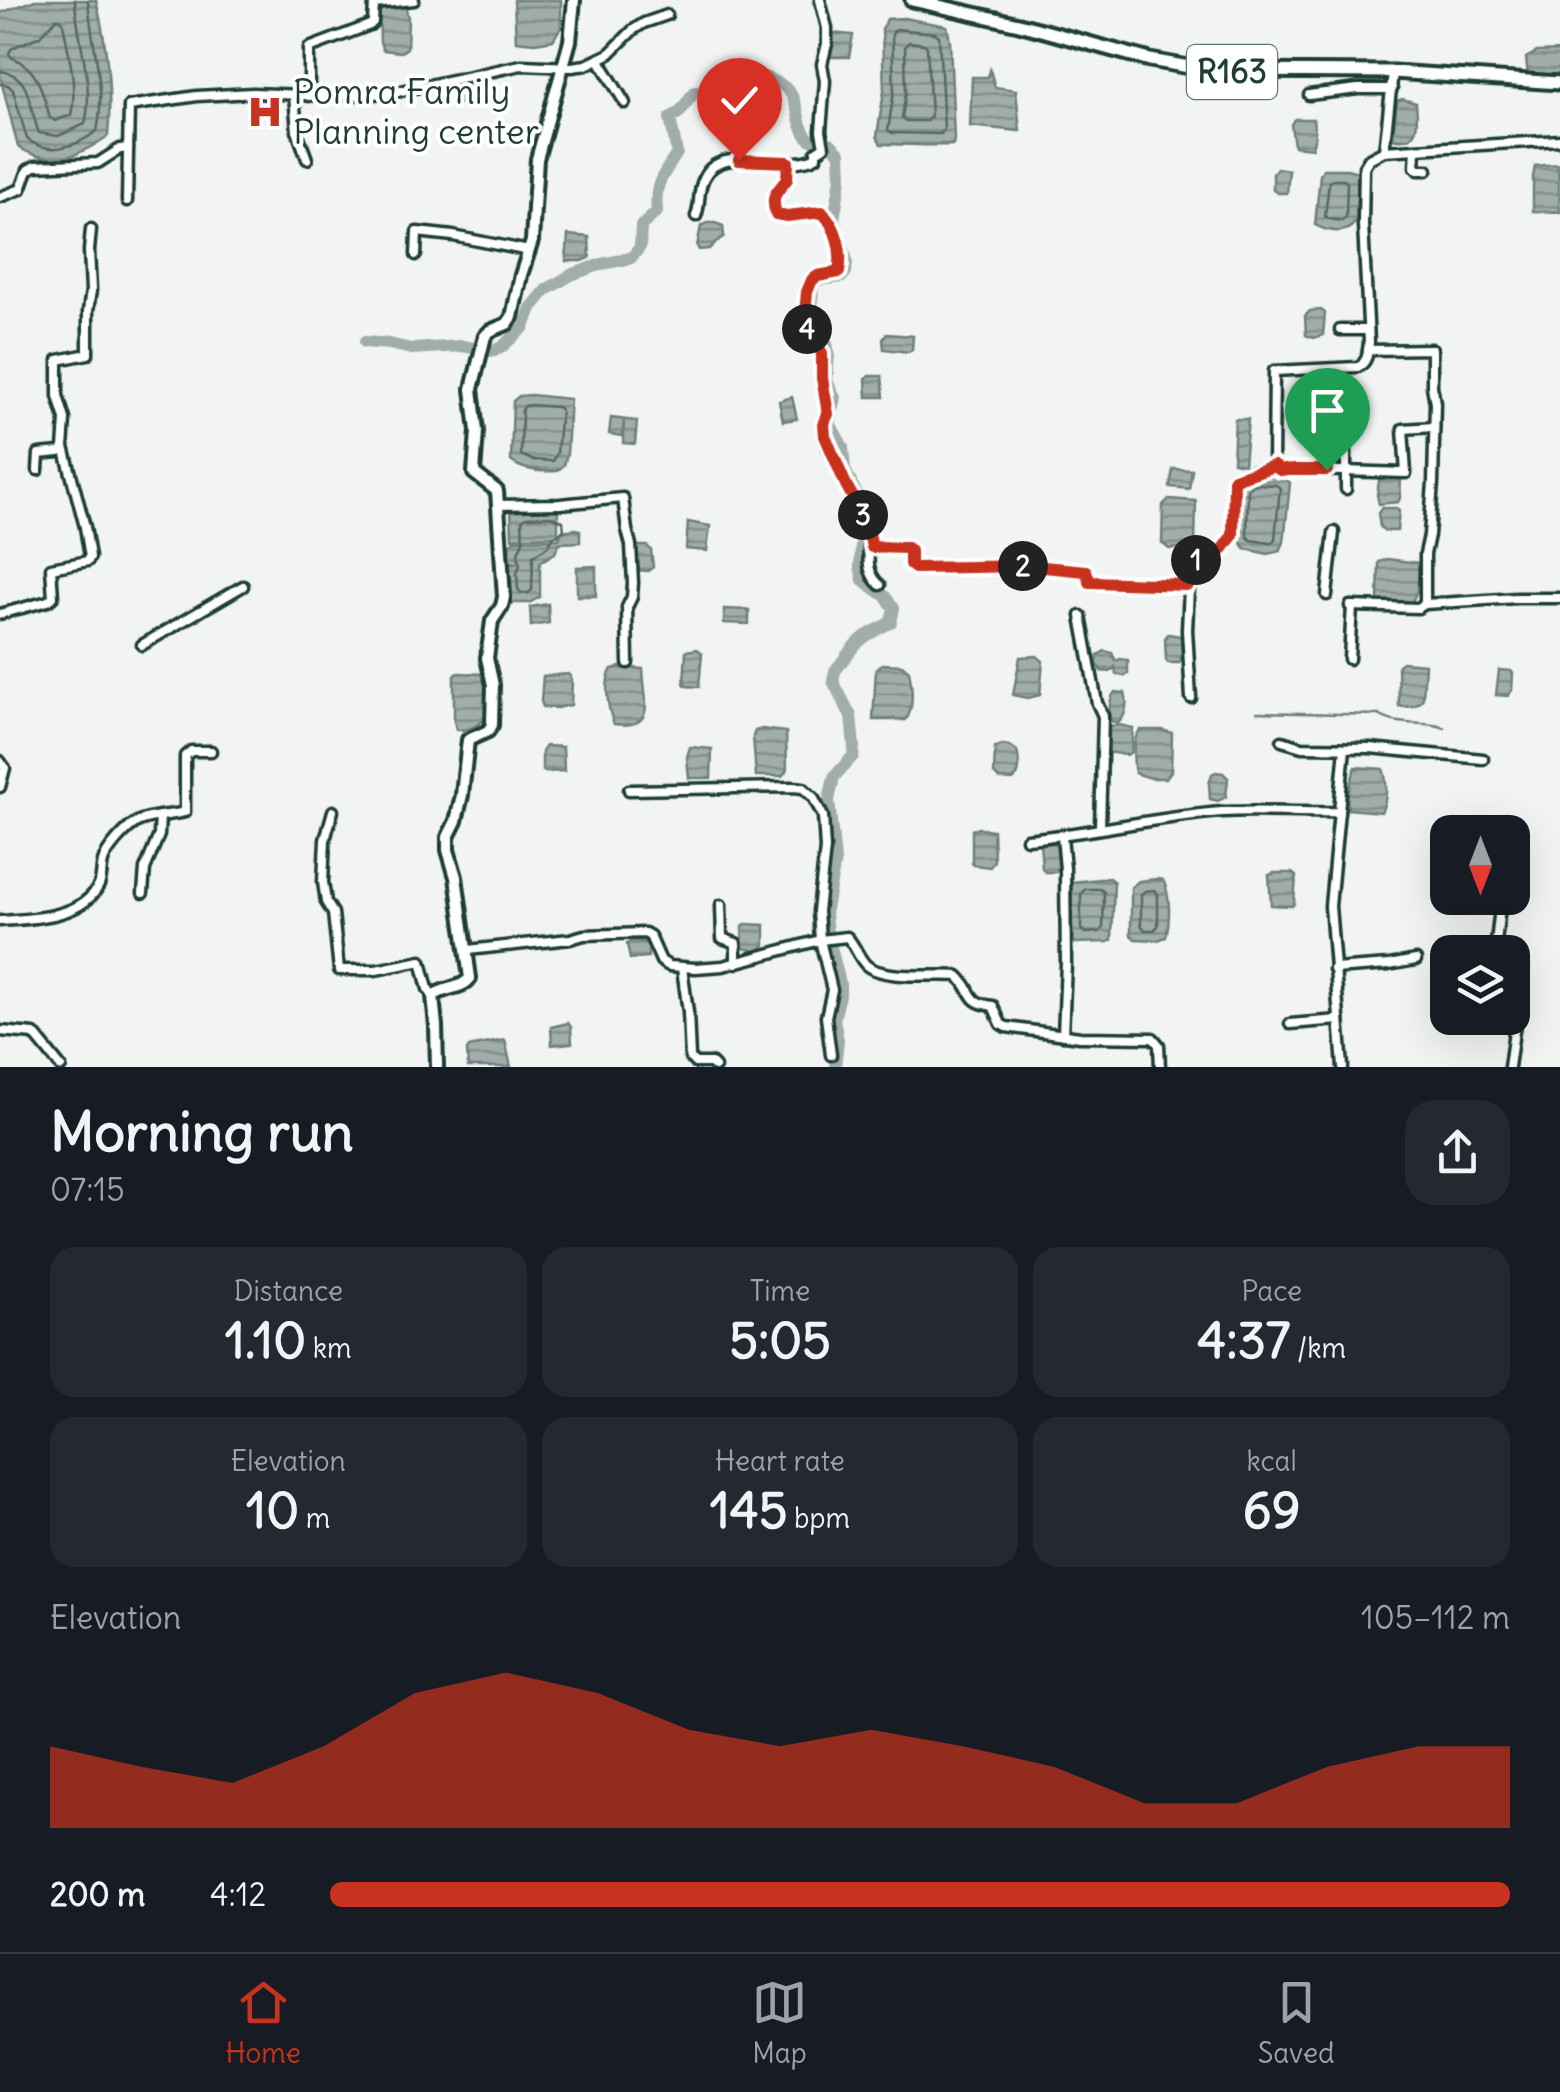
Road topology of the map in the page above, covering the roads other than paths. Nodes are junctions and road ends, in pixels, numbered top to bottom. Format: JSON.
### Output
{"nodes":[{"id":1,"x":414,"y":0,"type":"edge"},
{"id":2,"x":574,"y":0,"type":"edge"},
{"id":3,"x":820,"y":0,"type":"edge"},
{"id":4,"x":912,"y":0,"type":"edge"},
{"id":5,"x":667,"y":14,"type":"dead end"},
{"id":6,"x":599,"y":60,"type":"junction"},
{"id":7,"x":563,"y":66,"type":"junction"},
{"id":8,"x":1393,"y":72,"type":"junction"},
{"id":9,"x":1560,"y":83,"type":"edge"},
{"id":10,"x":1392,"y":89,"type":"junction"},
{"id":11,"x":1309,"y":94,"type":"dead end"},
{"id":12,"x":294,"y":95,"type":"junction"},
{"id":13,"x":309,"y":96,"type":"junction"},
{"id":14,"x":624,"y":103,"type":"dead end"},
{"id":15,"x":1560,"y":140,"type":"edge"},
{"id":16,"x":128,"y":148,"type":"junction"},
{"id":17,"x":1416,"y":149,"type":"junction"},
{"id":18,"x":1384,"y":152,"type":"junction"},
{"id":19,"x":307,"y":159,"type":"dead end"},
{"id":20,"x":788,"y":162,"type":"junction"},
{"id":21,"x":1427,"y":170,"type":"dead end"},
{"id":22,"x":0,"y":198,"type":"edge"},
{"id":23,"x":127,"y":201,"type":"dead end"},
{"id":24,"x":696,"y":216,"type":"dead end"},
{"id":25,"x":92,"y":229,"type":"dead end"},
{"id":26,"x":529,"y":251,"type":"junction"},
{"id":27,"x":416,"y":255,"type":"dead end"},
{"id":28,"x":1340,"y":330,"type":"dead end"},
{"id":29,"x":1368,"y":330,"type":"junction"},
{"id":30,"x":1368,"y":350,"type":"junction"},
{"id":31,"x":1434,"y":427,"type":"junction"},
{"id":32,"x":64,"y":445,"type":"junction"},
{"id":33,"x":1346,"y":451,"type":"dead end"},
{"id":34,"x":1274,"y":466,"type":"junction"},
{"id":35,"x":38,"y":470,"type":"dead end"},
{"id":36,"x":1345,"y":470,"type":"junction"},
{"id":37,"x":1346,"y":490,"type":"dead end"},
{"id":38,"x":497,"y":505,"type":"junction"},
{"id":39,"x":1334,"y":532,"type":"dead end"},
{"id":40,"x":872,"y":547,"type":"junction"},
{"id":41,"x":1188,"y":585,"type":"junction"},
{"id":42,"x":243,"y":586,"type":"dead end"},
{"id":43,"x":876,"y":586,"type":"dead end"},
{"id":44,"x":1327,"y":595,"type":"dead end"},
{"id":45,"x":1560,"y":598,"type":"edge"},
{"id":46,"x":1426,"y":604,"type":"junction"},
{"id":47,"x":0,"y":614,"type":"edge"},
{"id":48,"x":1082,"y":616,"type":"dead end"},
{"id":49,"x":142,"y":645,"type":"dead end"},
{"id":50,"x":1350,"y":659,"type":"dead end"},
{"id":51,"x":628,"y":663,"type":"dead end"},
{"id":52,"x":1191,"y":698,"type":"dead end"},
{"id":53,"x":1282,"y":741,"type":"dead end"},
{"id":54,"x":1345,"y":748,"type":"junction"},
{"id":55,"x":210,"y":751,"type":"dead end"},
{"id":56,"x":1483,"y":759,"type":"dead end"},
{"id":57,"x":0,"y":760,"type":"edge"},
{"id":58,"x":0,"y":787,"type":"edge"},
{"id":59,"x":629,"y":790,"type":"dead end"},
{"id":60,"x":333,"y":811,"type":"dead end"},
{"id":61,"x":1339,"y":812,"type":"junction"},
{"id":62,"x":160,"y":816,"type":"junction"},
{"id":63,"x":1100,"y":828,"type":"junction"},
{"id":64,"x":1062,"y":836,"type":"junction"},
{"id":65,"x":1027,"y":839,"type":"dead end"},
{"id":66,"x":144,"y":893,"type":"dead end"},
{"id":67,"x":721,"y":905,"type":"dead end"},
{"id":68,"x":0,"y":921,"type":"edge"},
{"id":69,"x":826,"y":939,"type":"junction"},
{"id":70,"x":468,"y":950,"type":"junction"},
{"id":71,"x":1416,"y":960,"type":"dead end"},
{"id":72,"x":736,"y":964,"type":"junction"},
{"id":73,"x":682,"y":968,"type":"junction"},
{"id":74,"x":1334,"y":970,"type":"junction"},
{"id":75,"x":433,"y":996,"type":"junction"},
{"id":76,"x":1339,"y":1020,"type":"junction"},
{"id":77,"x":1290,"y":1024,"type":"dead end"},
{"id":78,"x":0,"y":1032,"type":"edge"},
{"id":79,"x":1064,"y":1035,"type":"junction"},
{"id":80,"x":1513,"y":1035,"type":"edge"},
{"id":81,"x":831,"y":1055,"type":"dead end"},
{"id":82,"x":61,"y":1067,"type":"edge"},
{"id":83,"x":437,"y":1067,"type":"edge"},
{"id":84,"x":715,"y":1067,"type":"edge"},
{"id":85,"x":1160,"y":1067,"type":"edge"},
{"id":86,"x":1343,"y":1067,"type":"edge"},
{"id":87,"x":1509,"y":1067,"type":"edge"}],
"edges":[{"from":1,"to":13,"type":"street"},
{"from":2,"to":7,"type":"street"},
{"from":3,"to":20,"type":"street"},
{"from":4,"to":8,"type":"main road","number":"R163"},
{"from":5,"to":6,"type":"street"},
{"from":6,"to":7,"type":"street"},
{"from":6,"to":14,"type":"street"},
{"from":7,"to":13,"type":"street"},
{"from":7,"to":26,"type":"street"},
{"from":8,"to":9,"type":"main road","number":"R163"},
{"from":8,"to":10,"type":"street"},
{"from":10,"to":11,"type":"street"},
{"from":10,"to":18,"type":"street"},
{"from":12,"to":13,"type":"street"},
{"from":12,"to":16,"type":"street"},
{"from":12,"to":19,"type":"street"},
{"from":15,"to":17,"type":"street"},
{"from":16,"to":22,"type":"street"},
{"from":16,"to":23,"type":"street"},
{"from":17,"to":18,"type":"street"},
{"from":17,"to":21,"type":"street"},
{"from":18,"to":29,"type":"street"},
{"from":20,"to":24,"type":"street"},
{"from":20,"to":40,"type":"street"},
{"from":25,"to":32,"type":"street"},
{"from":26,"to":27,"type":"street"},
{"from":26,"to":38,"type":"street"},
{"from":28,"to":29,"type":"street"},
{"from":29,"to":30,"type":"street"},
{"from":30,"to":31,"type":"street"},
{"from":30,"to":34,"type":"street"},
{"from":31,"to":36,"type":"street"},
{"from":31,"to":46,"type":"street"},
{"from":32,"to":35,"type":"street"},
{"from":32,"to":47,"type":"street"},
{"from":33,"to":36,"type":"street"},
{"from":34,"to":36,"type":"street"},
{"from":34,"to":41,"type":"street"},
{"from":36,"to":37,"type":"street"},
{"from":38,"to":51,"type":"street"},
{"from":38,"to":70,"type":"street"},
{"from":39,"to":44,"type":"street"},
{"from":40,"to":41,"type":"street"},
{"from":40,"to":43,"type":"street"},
{"from":41,"to":52,"type":"street"},
{"from":42,"to":49,"type":"street"},
{"from":45,"to":46,"type":"street"},
{"from":46,"to":50,"type":"street"},
{"from":48,"to":63,"type":"street"},
{"from":53,"to":54,"type":"street"},
{"from":54,"to":56,"type":"street"},
{"from":54,"to":61,"type":"street"},
{"from":55,"to":62,"type":"street"},
{"from":57,"to":58,"type":"street"},
{"from":59,"to":69,"type":"street"},
{"from":60,"to":75,"type":"street"},
{"from":61,"to":63,"type":"street"},
{"from":61,"to":74,"type":"street"},
{"from":62,"to":66,"type":"street"},
{"from":62,"to":68,"type":"street"},
{"from":63,"to":64,"type":"street"},
{"from":64,"to":65,"type":"street"},
{"from":64,"to":79,"type":"street"},
{"from":67,"to":72,"type":"street"},
{"from":69,"to":72,"type":"street"},
{"from":69,"to":79,"type":"street"},
{"from":69,"to":81,"type":"street"},
{"from":70,"to":73,"type":"street"},
{"from":70,"to":75,"type":"street"},
{"from":71,"to":74,"type":"street"},
{"from":72,"to":73,"type":"street"},
{"from":73,"to":84,"type":"street"},
{"from":74,"to":76,"type":"street"},
{"from":75,"to":83,"type":"street"},
{"from":76,"to":77,"type":"street"},
{"from":76,"to":86,"type":"street"},
{"from":78,"to":82,"type":"street"},
{"from":79,"to":85,"type":"street"},
{"from":80,"to":87,"type":"street"}]}
